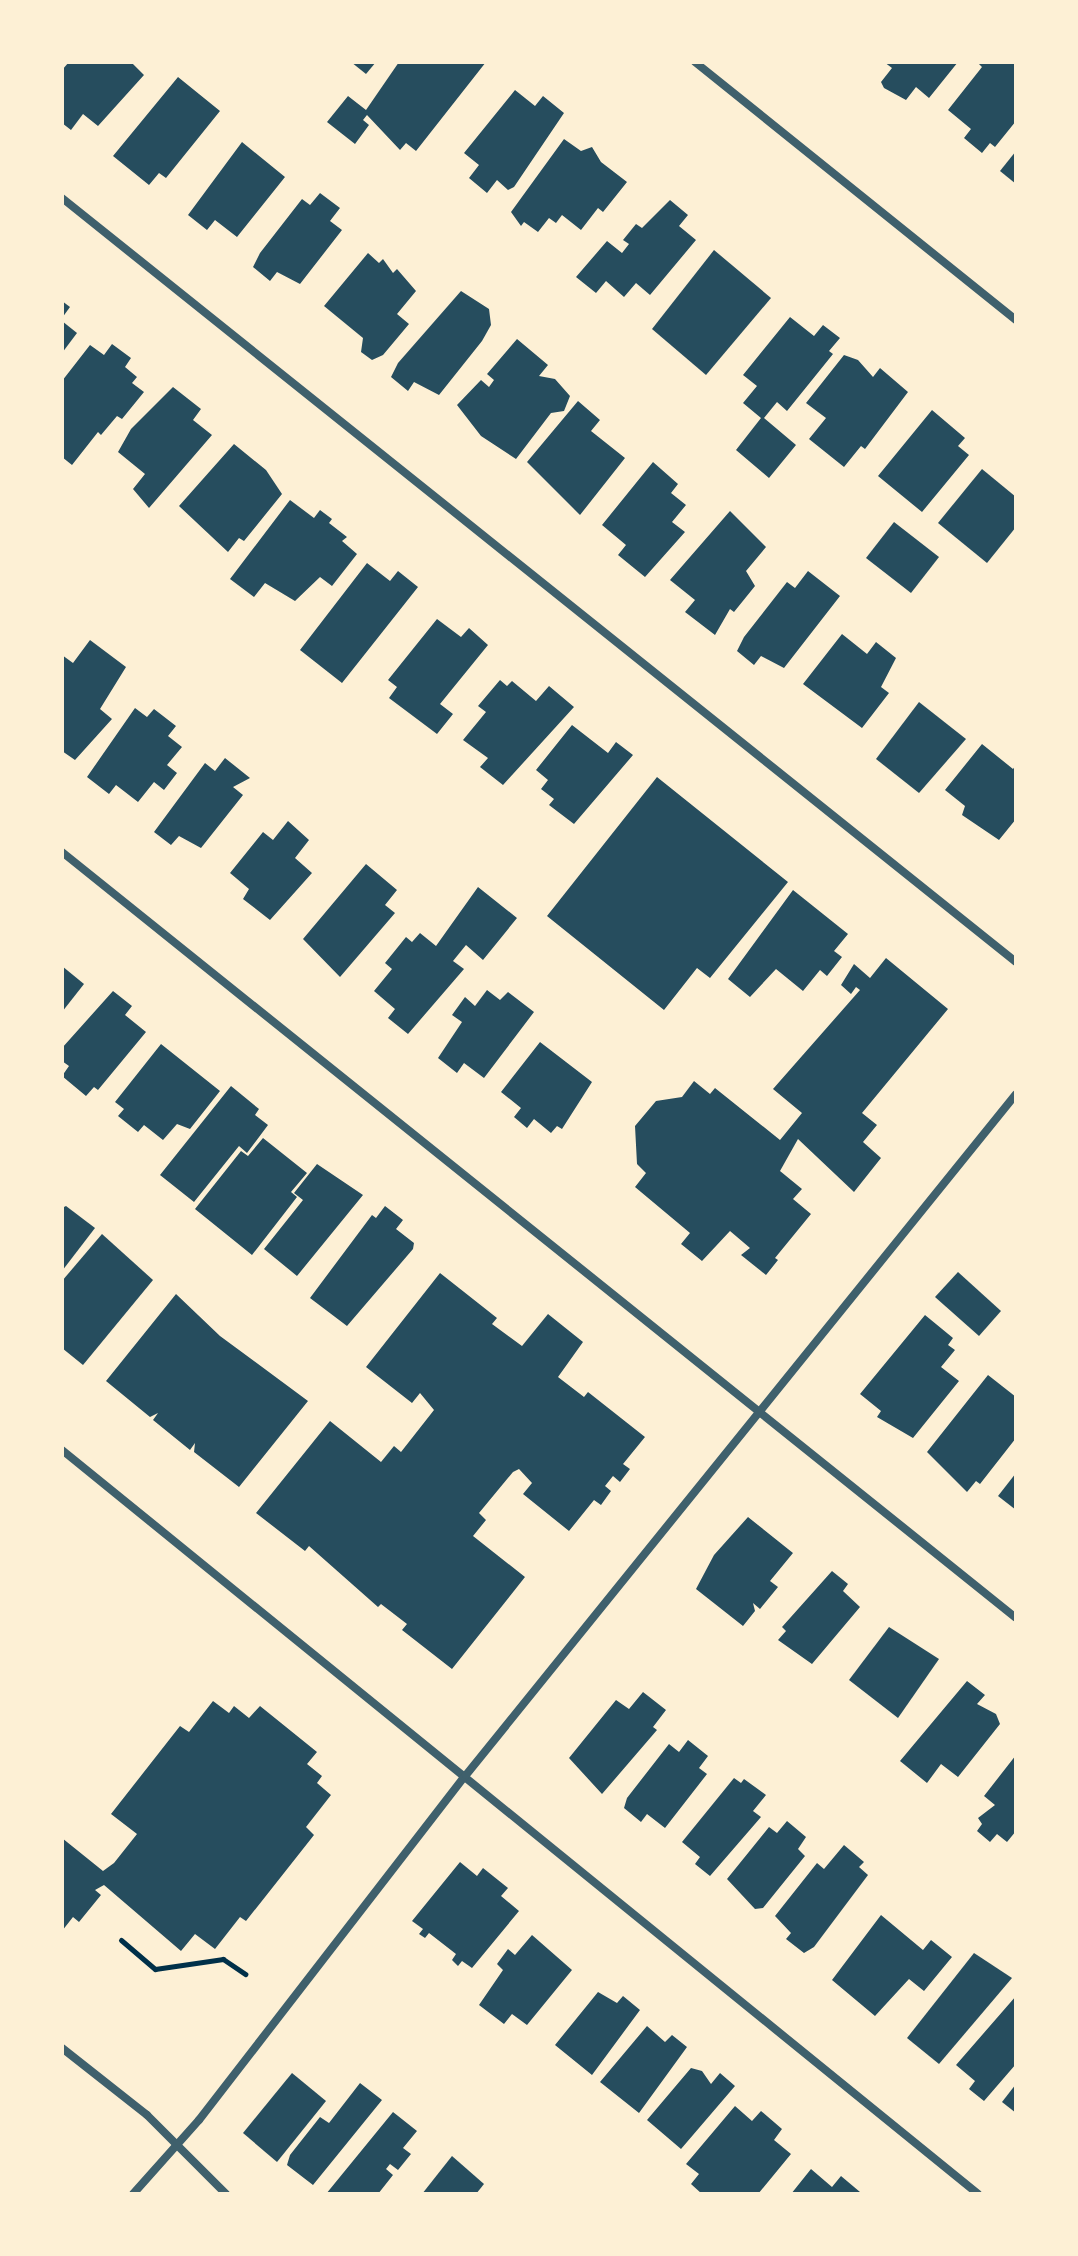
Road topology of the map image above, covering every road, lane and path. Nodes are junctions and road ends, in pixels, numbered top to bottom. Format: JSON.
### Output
{"nodes":[{"id":1,"x":695,"y":62,"type":"edge"},
{"id":2,"x":62,"y":198,"type":"edge"},
{"id":3,"x":1016,"y":320,"type":"edge"},
{"id":4,"x":62,"y":852,"type":"edge"},
{"id":5,"x":1016,"y":962,"type":"edge"},
{"id":6,"x":1016,"y":1094,"type":"edge"},
{"id":7,"x":758,"y":1412,"type":"junction"},
{"id":8,"x":62,"y":1450,"type":"edge"},
{"id":9,"x":1016,"y":1618,"type":"edge"},
{"id":10,"x":466,"y":1775,"type":"junction"},
{"id":11,"x":121,"y":1940,"type":"dead end"},
{"id":12,"x":245,"y":1974,"type":"dead end"},
{"id":13,"x":62,"y":2048,"type":"edge"},
{"id":14,"x":174,"y":2144,"type":"junction"},
{"id":15,"x":133,"y":2194,"type":"edge"},
{"id":16,"x":226,"y":2194,"type":"edge"},
{"id":17,"x":978,"y":2194,"type":"edge"}],
"edges":[{"from":1,"to":3,"type":"street"},
{"from":2,"to":5,"type":"street"},
{"from":4,"to":7,"type":"street"},
{"from":6,"to":7,"type":"street"},
{"from":7,"to":9,"type":"street"},
{"from":7,"to":10,"type":"street"},
{"from":8,"to":10,"type":"street"},
{"from":10,"to":14,"type":"street"},
{"from":10,"to":17,"type":"street"},
{"from":11,"to":12,"type":"path"},
{"from":13,"to":14,"type":"street"},
{"from":14,"to":15,"type":"street"},
{"from":14,"to":16,"type":"street"}]}
